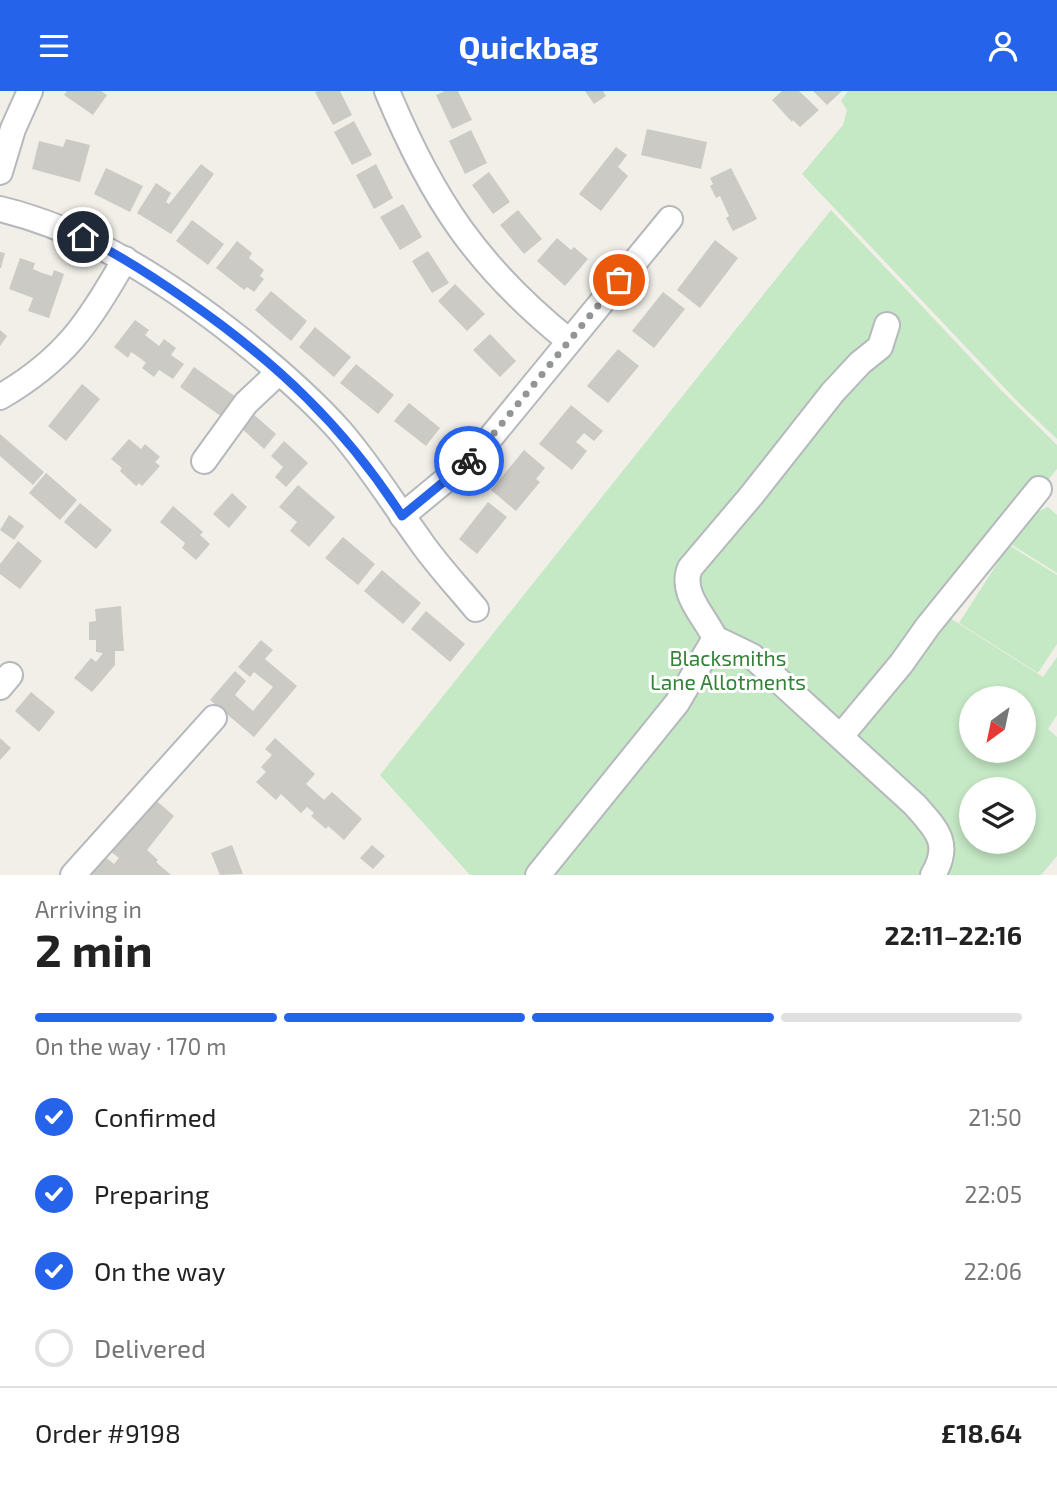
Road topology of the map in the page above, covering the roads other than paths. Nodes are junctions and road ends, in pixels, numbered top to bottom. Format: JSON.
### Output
{"nodes":[{"id":1,"x":30,"y":91,"type":"edge"},
{"id":2,"x":387,"y":91,"type":"edge"},
{"id":3,"x":0,"y":172,"type":"edge"},
{"id":4,"x":0,"y":209,"type":"edge"},
{"id":5,"x":670,"y":219,"type":"dead end"},
{"id":6,"x":125,"y":260,"type":"junction"},
{"id":7,"x":887,"y":325,"type":"dead end"},
{"id":8,"x":569,"y":341,"type":"junction"},
{"id":9,"x":279,"y":372,"type":"junction"},
{"id":10,"x":0,"y":397,"type":"edge"},
{"id":11,"x":204,"y":461,"type":"dead end"},
{"id":12,"x":1039,"y":489,"type":"dead end"},
{"id":13,"x":402,"y":516,"type":"junction"},
{"id":14,"x":476,"y":609,"type":"dead end"},
{"id":15,"x":717,"y":642,"type":"junction"},
{"id":16,"x":214,"y":718,"type":"dead end"},
{"id":17,"x":841,"y":736,"type":"junction"},
{"id":18,"x":73,"y":875,"type":"edge"},
{"id":19,"x":538,"y":875,"type":"edge"},
{"id":20,"x":933,"y":875,"type":"edge"}],
"edges":[{"from":1,"to":3,"type":"street"},
{"from":2,"to":8,"type":"street"},
{"from":4,"to":6,"type":"street"},
{"from":5,"to":8,"type":"street"},
{"from":6,"to":9,"type":"street"},
{"from":6,"to":10,"type":"street"},
{"from":7,"to":15,"type":"street"},
{"from":8,"to":13,"type":"street"},
{"from":9,"to":11,"type":"street"},
{"from":9,"to":13,"type":"street"},
{"from":12,"to":17,"type":"street"},
{"from":13,"to":14,"type":"street"},
{"from":15,"to":17,"type":"street"},
{"from":15,"to":19,"type":"street"},
{"from":16,"to":18,"type":"street"},
{"from":17,"to":20,"type":"street"}]}
